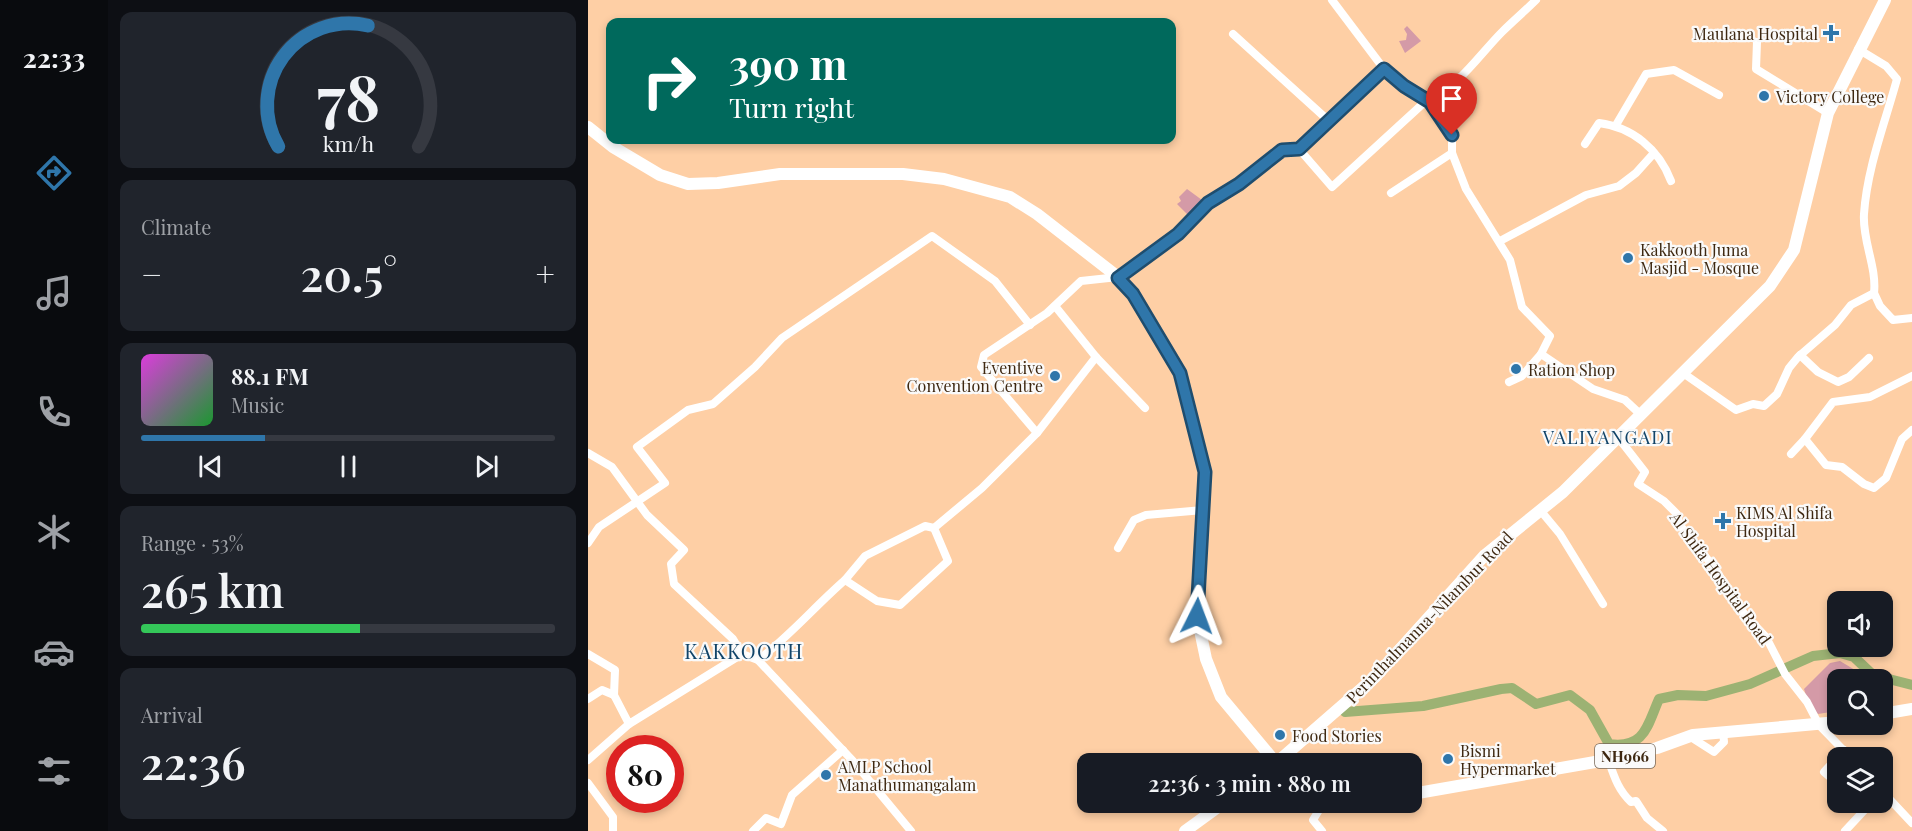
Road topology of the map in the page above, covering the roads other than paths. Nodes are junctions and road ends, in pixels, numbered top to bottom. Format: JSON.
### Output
{"nodes":[{"id":1,"x":1332,"y":0,"type":"edge"},
{"id":2,"x":1536,"y":0,"type":"edge"},
{"id":3,"x":1885,"y":0,"type":"edge"},
{"id":4,"x":1233,"y":34,"type":"dead end"},
{"id":5,"x":1757,"y":42,"type":"dead end"},
{"id":6,"x":1858,"y":49,"type":"junction"},
{"id":7,"x":1384,"y":69,"type":"junction"},
{"id":8,"x":1719,"y":95,"type":"dead end"},
{"id":9,"x":1427,"y":100,"type":"junction"},
{"id":10,"x":1828,"y":113,"type":"junction"},
{"id":11,"x":1329,"y":121,"type":"junction"},
{"id":12,"x":1616,"y":125,"type":"junction"},
{"id":13,"x":588,"y":127,"type":"edge"},
{"id":14,"x":606,"y":141,"type":"edge"},
{"id":15,"x":609,"y":144,"type":"edge"},
{"id":16,"x":1585,"y":144,"type":"dead end"},
{"id":17,"x":1299,"y":149,"type":"junction"},
{"id":18,"x":1452,"y":153,"type":"junction"},
{"id":19,"x":1654,"y":153,"type":"junction"},
{"id":20,"x":1671,"y":181,"type":"dead end"},
{"id":21,"x":1391,"y":193,"type":"dead end"},
{"id":22,"x":1500,"y":241,"type":"junction"},
{"id":23,"x":1118,"y":278,"type":"junction"},
{"id":24,"x":1874,"y":292,"type":"junction"},
{"id":25,"x":1055,"y":306,"type":"junction"},
{"id":26,"x":1912,"y":318,"type":"edge"},
{"id":27,"x":1030,"y":325,"type":"junction"},
{"id":28,"x":1541,"y":354,"type":"junction"},
{"id":29,"x":1800,"y":356,"type":"junction"},
{"id":30,"x":1096,"y":357,"type":"junction"},
{"id":31,"x":1869,"y":358,"type":"dead end"},
{"id":32,"x":1683,"y":373,"type":"junction"},
{"id":33,"x":1912,"y":376,"type":"edge"},
{"id":34,"x":1509,"y":382,"type":"dead end"},
{"id":35,"x":1145,"y":408,"type":"dead end"},
{"id":36,"x":1640,"y":414,"type":"junction"},
{"id":37,"x":1912,"y":430,"type":"edge"},
{"id":38,"x":1036,"y":434,"type":"junction"},
{"id":39,"x":1617,"y":436,"type":"junction"},
{"id":40,"x":1805,"y":439,"type":"junction"},
{"id":41,"x":588,"y":453,"type":"edge"},
{"id":42,"x":1791,"y":454,"type":"dead end"},
{"id":43,"x":637,"y":501,"type":"junction"},
{"id":44,"x":1203,"y":510,"type":"junction"},
{"id":45,"x":1540,"y":510,"type":"junction"},
{"id":46,"x":934,"y":528,"type":"junction"},
{"id":47,"x":588,"y":543,"type":"edge"},
{"id":48,"x":1118,"y":548,"type":"dead end"},
{"id":49,"x":845,"y":580,"type":"junction"},
{"id":50,"x":1603,"y":604,"type":"dead end"},
{"id":51,"x":588,"y":654,"type":"edge"},
{"id":52,"x":742,"y":654,"type":"junction"},
{"id":53,"x":759,"y":660,"type":"junction"},
{"id":54,"x":614,"y":695,"type":"junction"},
{"id":55,"x":588,"y":699,"type":"edge"},
{"id":56,"x":1912,"y":709,"type":"edge"},
{"id":57,"x":1893,"y":712,"type":"edge"},
{"id":58,"x":629,"y":724,"type":"junction"},
{"id":59,"x":1827,"y":724,"type":"edge"},
{"id":60,"x":1819,"y":725,"type":"junction"},
{"id":61,"x":1724,"y":731,"type":"junction"},
{"id":62,"x":1689,"y":736,"type":"junction"},
{"id":63,"x":1841,"y":747,"type":"edge"},
{"id":64,"x":843,"y":750,"type":"junction"},
{"id":65,"x":1268,"y":753,"type":"edge"},
{"id":66,"x":1288,"y":753,"type":"edge"},
{"id":67,"x":1608,"y":759,"type":"junction"},
{"id":68,"x":588,"y":760,"type":"edge"},
{"id":69,"x":588,"y":783,"type":"edge"},
{"id":70,"x":1422,"y":792,"type":"edge"},
{"id":71,"x":1893,"y":803,"type":"edge"},
{"id":72,"x":1210,"y":813,"type":"edge"},
{"id":73,"x":1317,"y":813,"type":"edge"},
{"id":74,"x":1861,"y":813,"type":"edge"},
{"id":75,"x":1912,"y":823,"type":"edge"},
{"id":76,"x":613,"y":831,"type":"edge"},
{"id":77,"x":753,"y":831,"type":"edge"},
{"id":78,"x":911,"y":831,"type":"edge"},
{"id":79,"x":1185,"y":831,"type":"edge"},
{"id":80,"x":1322,"y":831,"type":"edge"},
{"id":81,"x":1663,"y":831,"type":"edge"},
{"id":82,"x":1845,"y":831,"type":"edge"}],
"edges":[{"from":1,"to":7,"type":"street"},
{"from":2,"to":9,"type":"street"},
{"from":3,"to":6,"type":"main road","name":"Perinthalmanna-Nilambur Road"},
{"from":4,"to":11,"type":"street"},
{"from":5,"to":10,"type":"street"},
{"from":6,"to":10,"type":"main road","name":"Perinthalmanna-Nilambur Road"},
{"from":6,"to":24,"type":"street"},
{"from":7,"to":9,"type":"street"},
{"from":7,"to":11,"type":"street"},
{"from":8,"to":12,"type":"street"},
{"from":9,"to":17,"type":"street"},
{"from":9,"to":18,"type":"street"},
{"from":10,"to":32,"type":"main road","name":"Perinthalmanna-Nilambur Road"},
{"from":11,"to":17,"type":"street"},
{"from":12,"to":16,"type":"street"},
{"from":12,"to":19,"type":"street"},
{"from":13,"to":14,"type":"main road"},
{"from":15,"to":23,"type":"main road"},
{"from":17,"to":23,"type":"street"},
{"from":18,"to":21,"type":"street"},
{"from":18,"to":22,"type":"street"},
{"from":19,"to":20,"type":"street"},
{"from":19,"to":22,"type":"street"},
{"from":22,"to":28,"type":"street"},
{"from":23,"to":25,"type":"street"},
{"from":23,"to":44,"type":"main road"},
{"from":24,"to":26,"type":"street"},
{"from":24,"to":29,"type":"street"},
{"from":25,"to":27,"type":"street"},
{"from":25,"to":30,"type":"street"},
{"from":27,"to":38,"type":"street"},
{"from":27,"to":43,"type":"street"},
{"from":28,"to":34,"type":"street"},
{"from":28,"to":36,"type":"street"},
{"from":29,"to":31,"type":"street"},
{"from":29,"to":32,"type":"street"},
{"from":30,"to":35,"type":"street"},
{"from":30,"to":38,"type":"street"},
{"from":32,"to":36,"type":"main road","name":"Perinthalmanna-Nilambur Road"},
{"from":33,"to":40,"type":"street"},
{"from":36,"to":39,"type":"main road","name":"Perinthalmanna-Nilambur Road"},
{"from":37,"to":40,"type":"street"},
{"from":38,"to":46,"type":"street"},
{"from":39,"to":45,"type":"main road","name":"Perinthalmanna-Nilambur Road"},
{"from":39,"to":60,"type":"street","name":"Al Shifa Hospital Road"},
{"from":40,"to":42,"type":"street"},
{"from":41,"to":43,"type":"street"},
{"from":43,"to":47,"type":"street"},
{"from":43,"to":52,"type":"street"},
{"from":44,"to":48,"type":"street"},
{"from":44,"to":65,"type":"main road"},
{"from":45,"to":50,"type":"street"},
{"from":45,"to":66,"type":"main road","name":"Perinthalmanna-Nilambur Road"},
{"from":46,"to":49,"type":"street"},
{"from":46,"to":49,"type":"street"},
{"from":49,"to":53,"type":"street"},
{"from":51,"to":54,"type":"street"},
{"from":52,"to":53,"type":"street"},
{"from":52,"to":58,"type":"street"},
{"from":53,"to":64,"type":"street"},
{"from":54,"to":55,"type":"street"},
{"from":54,"to":58,"type":"street"},
{"from":56,"to":57,"type":"main road"},
{"from":58,"to":68,"type":"street"},
{"from":59,"to":60,"type":"main road","number":"NH966"},
{"from":60,"to":61,"type":"main road","number":"NH966"},
{"from":60,"to":63,"type":"street","name":"Al Shifa Hospital Road"},
{"from":61,"to":62,"type":"main road","number":"NH966"},
{"from":61,"to":62,"type":"street"},
{"from":62,"to":67,"type":"main road","number":"NH966"},
{"from":64,"to":77,"type":"street"},
{"from":64,"to":78,"type":"street"},
{"from":67,"to":70,"type":"main road","number":"NH966"},
{"from":67,"to":81,"type":"street"},
{"from":69,"to":76,"type":"street"},
{"from":71,"to":75,"type":"street"},
{"from":72,"to":79,"type":"main road"},
{"from":73,"to":80,"type":"street"},
{"from":74,"to":82,"type":"street"}]}
